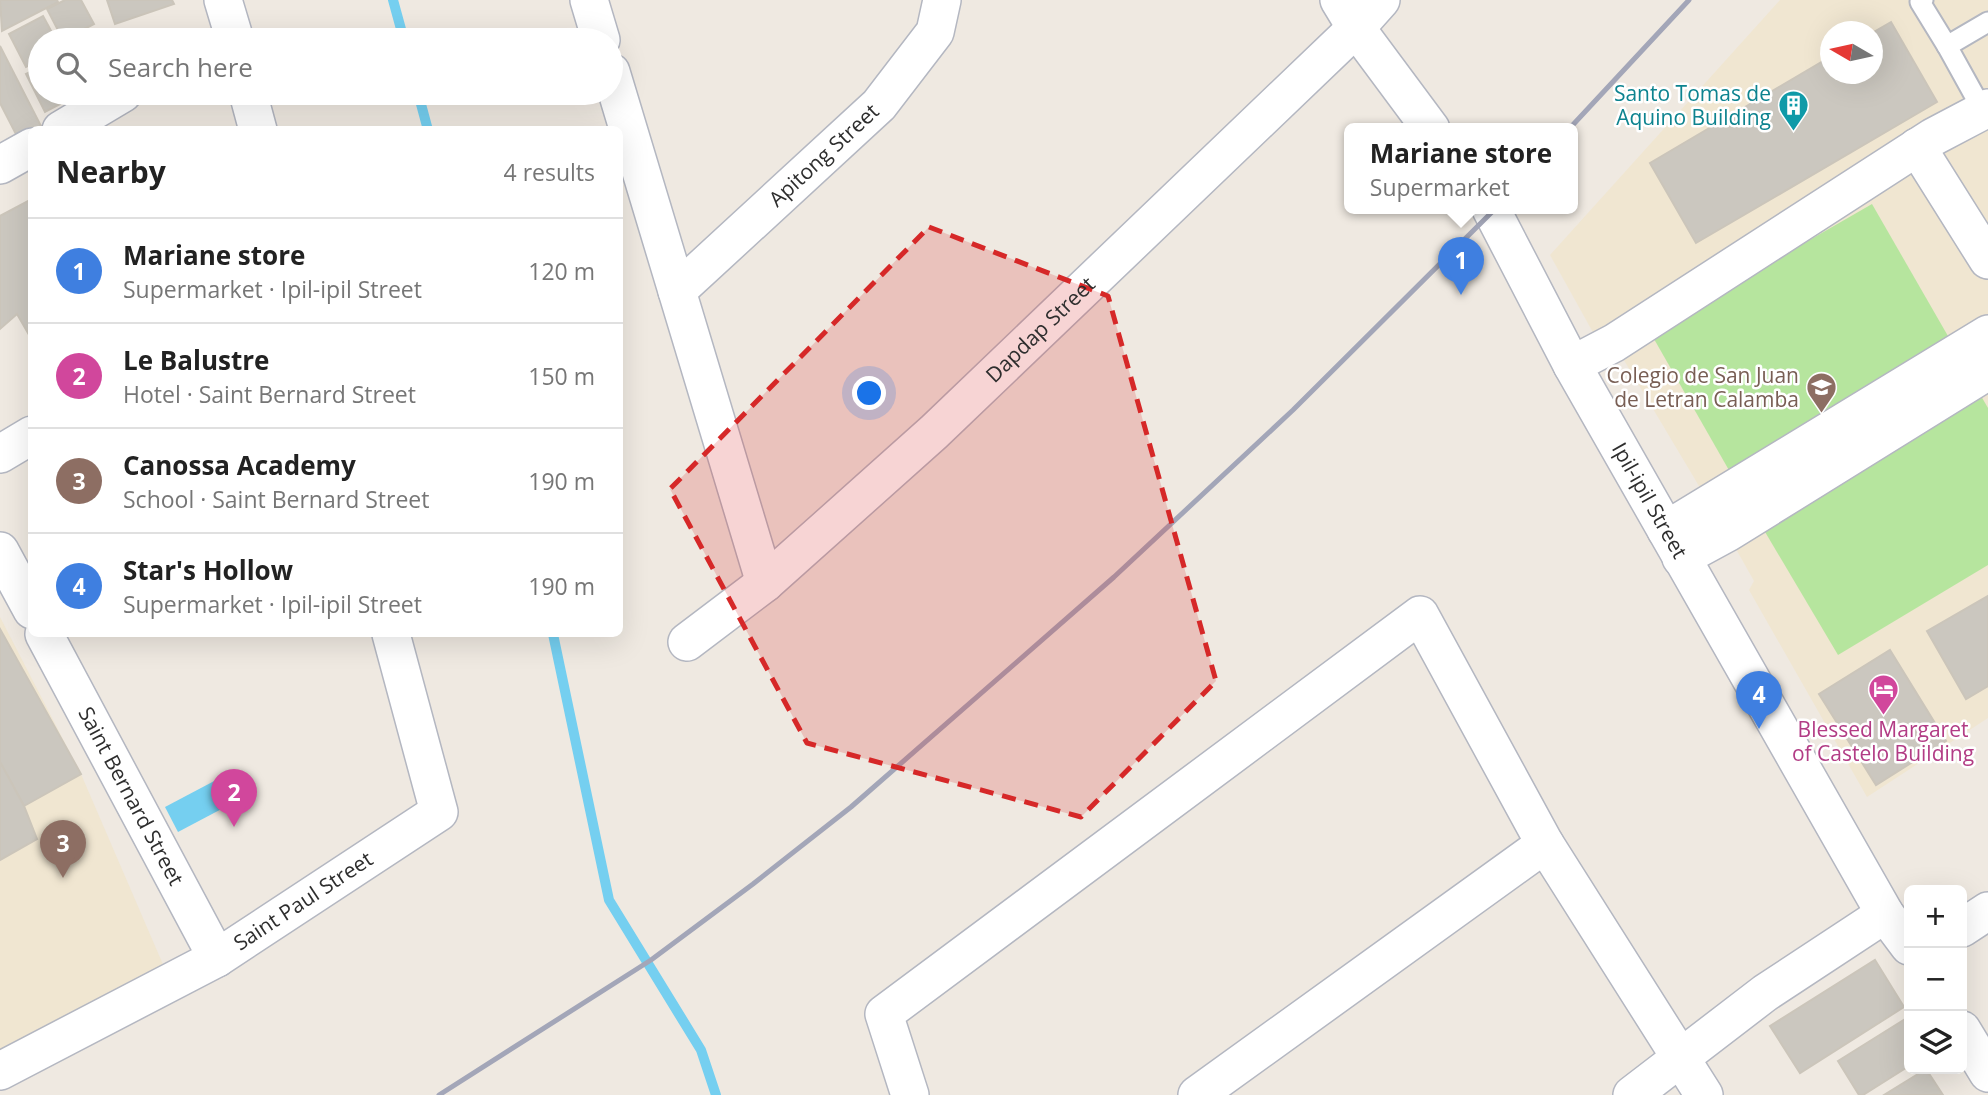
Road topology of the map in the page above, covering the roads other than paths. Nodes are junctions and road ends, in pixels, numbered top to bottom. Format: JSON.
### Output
{"nodes":[{"id":1,"x":589,"y":0,"type":"edge"},
{"id":2,"x":942,"y":0,"type":"edge"},
{"id":3,"x":1381,"y":0,"type":"edge"},
{"id":4,"x":1923,"y":0,"type":"edge"},
{"id":5,"x":1348,"y":14,"type":"edge"},
{"id":6,"x":1988,"y":22,"type":"edge"},
{"id":7,"x":597,"y":28,"type":"edge"},
{"id":8,"x":1947,"y":46,"type":"junction"},
{"id":9,"x":103,"y":105,"type":"edge"},
{"id":10,"x":251,"y":105,"type":"edge"},
{"id":11,"x":621,"y":105,"type":"edge"},
{"id":12,"x":1986,"y":110,"type":"edge"},
{"id":13,"x":1427,"y":123,"type":"edge"},
{"id":14,"x":68,"y":126,"type":"edge"},
{"id":15,"x":257,"y":126,"type":"edge"},
{"id":16,"x":1917,"y":147,"type":"junction"},
{"id":17,"x":28,"y":149,"type":"edge"},
{"id":18,"x":0,"y":165,"type":"edge"},
{"id":19,"x":1494,"y":214,"type":"edge"},
{"id":20,"x":1988,"y":260,"type":"edge"},
{"id":21,"x":677,"y":291,"type":"junction"},
{"id":22,"x":1988,"y":334,"type":"edge"},
{"id":23,"x":1572,"y":365,"type":"junction"},
{"id":24,"x":1988,"y":371,"type":"edge"},
{"id":25,"x":28,"y":437,"type":"edge"},
{"id":26,"x":0,"y":454,"type":"edge"},
{"id":27,"x":1673,"y":544,"type":"junction"},
{"id":28,"x":1,"y":557,"type":"edge"},
{"id":29,"x":765,"y":583,"type":"junction"},
{"id":30,"x":28,"y":603,"type":"edge"},
{"id":31,"x":46,"y":637,"type":"edge"},
{"id":32,"x":392,"y":637,"type":"edge"},
{"id":33,"x":687,"y":642,"type":"dead end"},
{"id":34,"x":1545,"y":844,"type":"junction"},
{"id":35,"x":1988,"y":911,"type":"edge"},
{"id":36,"x":1885,"y":914,"type":"junction"},
{"id":37,"x":1967,"y":925,"type":"edge"},
{"id":38,"x":1904,"y":939,"type":"edge"},
{"id":39,"x":217,"y":958,"type":"junction"},
{"id":40,"x":1967,"y":1038,"type":"edge"},
{"id":41,"x":1682,"y":1058,"type":"junction"},
{"id":42,"x":0,"y":1071,"type":"edge"},
{"id":43,"x":1988,"y":1073,"type":"edge"},
{"id":44,"x":910,"y":1095,"type":"edge"},
{"id":45,"x":1197,"y":1095,"type":"edge"},
{"id":46,"x":1632,"y":1095,"type":"edge"},
{"id":47,"x":1704,"y":1095,"type":"edge"}],
"edges":[{"from":1,"to":7,"type":"street"},
{"from":2,"to":21,"type":"street","name":"Apitong Street"},
{"from":3,"to":5,"type":"street","name":"Dapdap Street"},
{"from":4,"to":8,"type":"lane"},
{"from":5,"to":13,"type":"street"},
{"from":5,"to":29,"type":"street","name":"Dapdap Street"},
{"from":6,"to":8,"type":"lane"},
{"from":8,"to":12,"type":"lane"},
{"from":9,"to":14,"type":"street"},
{"from":10,"to":15,"type":"street"},
{"from":11,"to":21,"type":"street"},
{"from":12,"to":16,"type":"street"},
{"from":16,"to":20,"type":"street"},
{"from":16,"to":23,"type":"street"},
{"from":17,"to":18,"type":"street"},
{"from":19,"to":23,"type":"street","name":"Ipil-ipil Street"},
{"from":21,"to":29,"type":"street"},
{"from":22,"to":27,"type":"street"},
{"from":23,"to":27,"type":"street","name":"Ipil-ipil Street"},
{"from":24,"to":27,"type":"street"},
{"from":25,"to":26,"type":"street"},
{"from":27,"to":36,"type":"street","name":"Ipil-ipil Street"},
{"from":28,"to":30,"type":"street"},
{"from":29,"to":33,"type":"street","name":"Dapdap Street"},
{"from":31,"to":39,"type":"street","name":"Saint Bernard Street"},
{"from":32,"to":39,"type":"street","name":"Saint Paul Street"},
{"from":34,"to":41,"type":"street"},
{"from":34,"to":44,"type":"street"},
{"from":34,"to":45,"type":"street"},
{"from":35,"to":37,"type":"street"},
{"from":36,"to":38,"type":"street","name":"Ipil-ipil Street"},
{"from":36,"to":41,"type":"street"},
{"from":39,"to":42,"type":"street","name":"Saint Paul Street"},
{"from":40,"to":43,"type":"street"},
{"from":41,"to":46,"type":"street"},
{"from":41,"to":47,"type":"street"}]}
